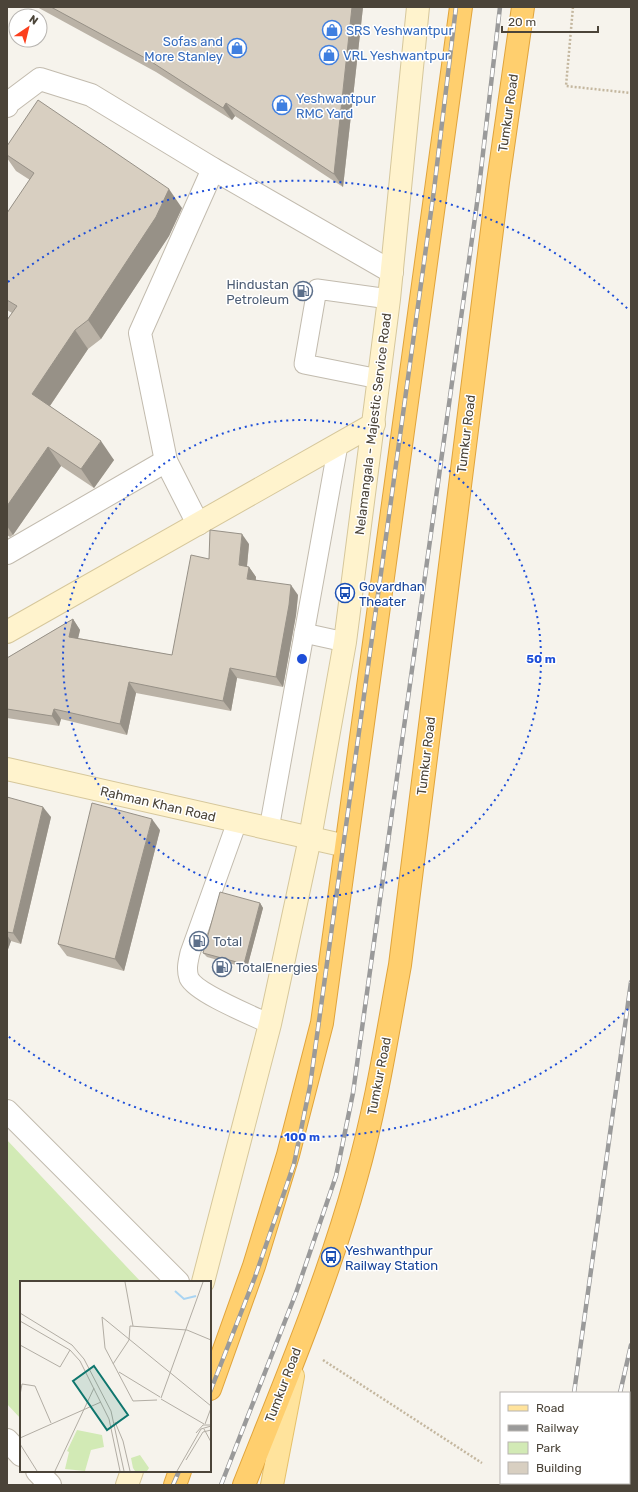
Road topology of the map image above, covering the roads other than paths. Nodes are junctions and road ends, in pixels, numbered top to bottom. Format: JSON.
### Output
{"nodes":[{"id":1,"x":418,"y":7,"type":"edge"},
{"id":2,"x":461,"y":7,"type":"edge"},
{"id":3,"x":522,"y":7,"type":"edge"},
{"id":4,"x":7,"y":106,"type":"edge"},
{"id":5,"x":213,"y":169,"type":"junction"},
{"id":6,"x":392,"y":272,"type":"junction"},
{"id":7,"x":389,"y":299,"type":"junction"},
{"id":8,"x":379,"y":379,"type":"junction"},
{"id":9,"x":374,"y":424,"type":"junction"},
{"id":10,"x":338,"y":445,"type":"junction"},
{"id":11,"x":166,"y":461,"type":"junction"},
{"id":12,"x":198,"y":524,"type":"junction"},
{"id":13,"x":7,"y":553,"type":"edge"},
{"id":14,"x":7,"y":632,"type":"edge"},
{"id":15,"x":304,"y":633,"type":"junction"},
{"id":16,"x":345,"y":642,"type":"junction"},
{"id":17,"x":7,"y":769,"type":"edge"},
{"id":18,"x":237,"y":822,"type":"junction"},
{"id":19,"x":269,"y":829,"type":"junction"},
{"id":20,"x":310,"y":838,"type":"junction"},
{"id":21,"x":346,"y":846,"type":"junction"},
{"id":22,"x":270,"y":1024,"type":"junction"},
{"id":23,"x":7,"y":1111,"type":"edge"},
{"id":24,"x":177,"y":1281,"type":"edge"},
{"id":25,"x":203,"y":1281,"type":"edge"},
{"id":26,"x":299,"y":1345,"type":"junction"},
{"id":27,"x":212,"y":1380,"type":"edge"},
{"id":28,"x":7,"y":1440,"type":"edge"},
{"id":29,"x":20,"y":1454,"type":"edge"},
{"id":30,"x":38,"y":1472,"type":"edge"},
{"id":31,"x":132,"y":1472,"type":"edge"},
{"id":32,"x":180,"y":1472,"type":"edge"},
{"id":33,"x":50,"y":1485,"type":"edge"},
{"id":34,"x":127,"y":1485,"type":"edge"},
{"id":35,"x":175,"y":1485,"type":"edge"},
{"id":36,"x":244,"y":1485,"type":"edge"},
{"id":37,"x":272,"y":1485,"type":"edge"}],
"edges":[{"from":1,"to":6,"type":"main road","name":"Nelamangala - Majestic Service Road"},
{"from":2,"to":21,"type":"highway"},
{"from":3,"to":26,"type":"highway","name":"Tumkur Road"},
{"from":4,"to":5,"type":"street"},
{"from":5,"to":6,"type":"street"},
{"from":5,"to":11,"type":"street"},
{"from":6,"to":7,"type":"main road","name":"Nelamangala - Majestic Service Road"},
{"from":7,"to":8,"type":"main road","name":"Nelamangala - Majestic Service Road"},
{"from":7,"to":8,"type":"lane"},
{"from":8,"to":9,"type":"main road","name":"Nelamangala - Majestic Service Road"},
{"from":9,"to":10,"type":"main road"},
{"from":9,"to":16,"type":"main road","name":"Nelamangala - Majestic Service Road"},
{"from":10,"to":12,"type":"main road"},
{"from":10,"to":15,"type":"lane"},
{"from":11,"to":12,"type":"street"},
{"from":11,"to":13,"type":"street"},
{"from":12,"to":14,"type":"main road"},
{"from":15,"to":16,"type":"lane"},
{"from":15,"to":19,"type":"lane"},
{"from":16,"to":20,"type":"main road","name":"Nelamangala - Majestic Service Road"},
{"from":17,"to":18,"type":"main road","name":"Rahman Khan Road"},
{"from":18,"to":19,"type":"main road","name":"Rahman Khan Road"},
{"from":18,"to":22,"type":"lane"},
{"from":19,"to":20,"type":"main road","name":"Rahman Khan Road"},
{"from":20,"to":21,"type":"main road","name":"Rahman Khan Road"},
{"from":20,"to":22,"type":"main road","name":"Nelamangala - Majestic Service Road"},
{"from":21,"to":27,"type":"highway"},
{"from":22,"to":25,"type":"main road","name":"Nelamangala - Majestic Service Road"},
{"from":23,"to":24,"type":"street"},
{"from":26,"to":36,"type":"highway","name":"Tumkur Road"},
{"from":26,"to":37,"type":"main road"},
{"from":28,"to":29,"type":"street"},
{"from":30,"to":33,"type":"street"},
{"from":31,"to":34,"type":"main road"},
{"from":32,"to":35,"type":"highway"}]}
